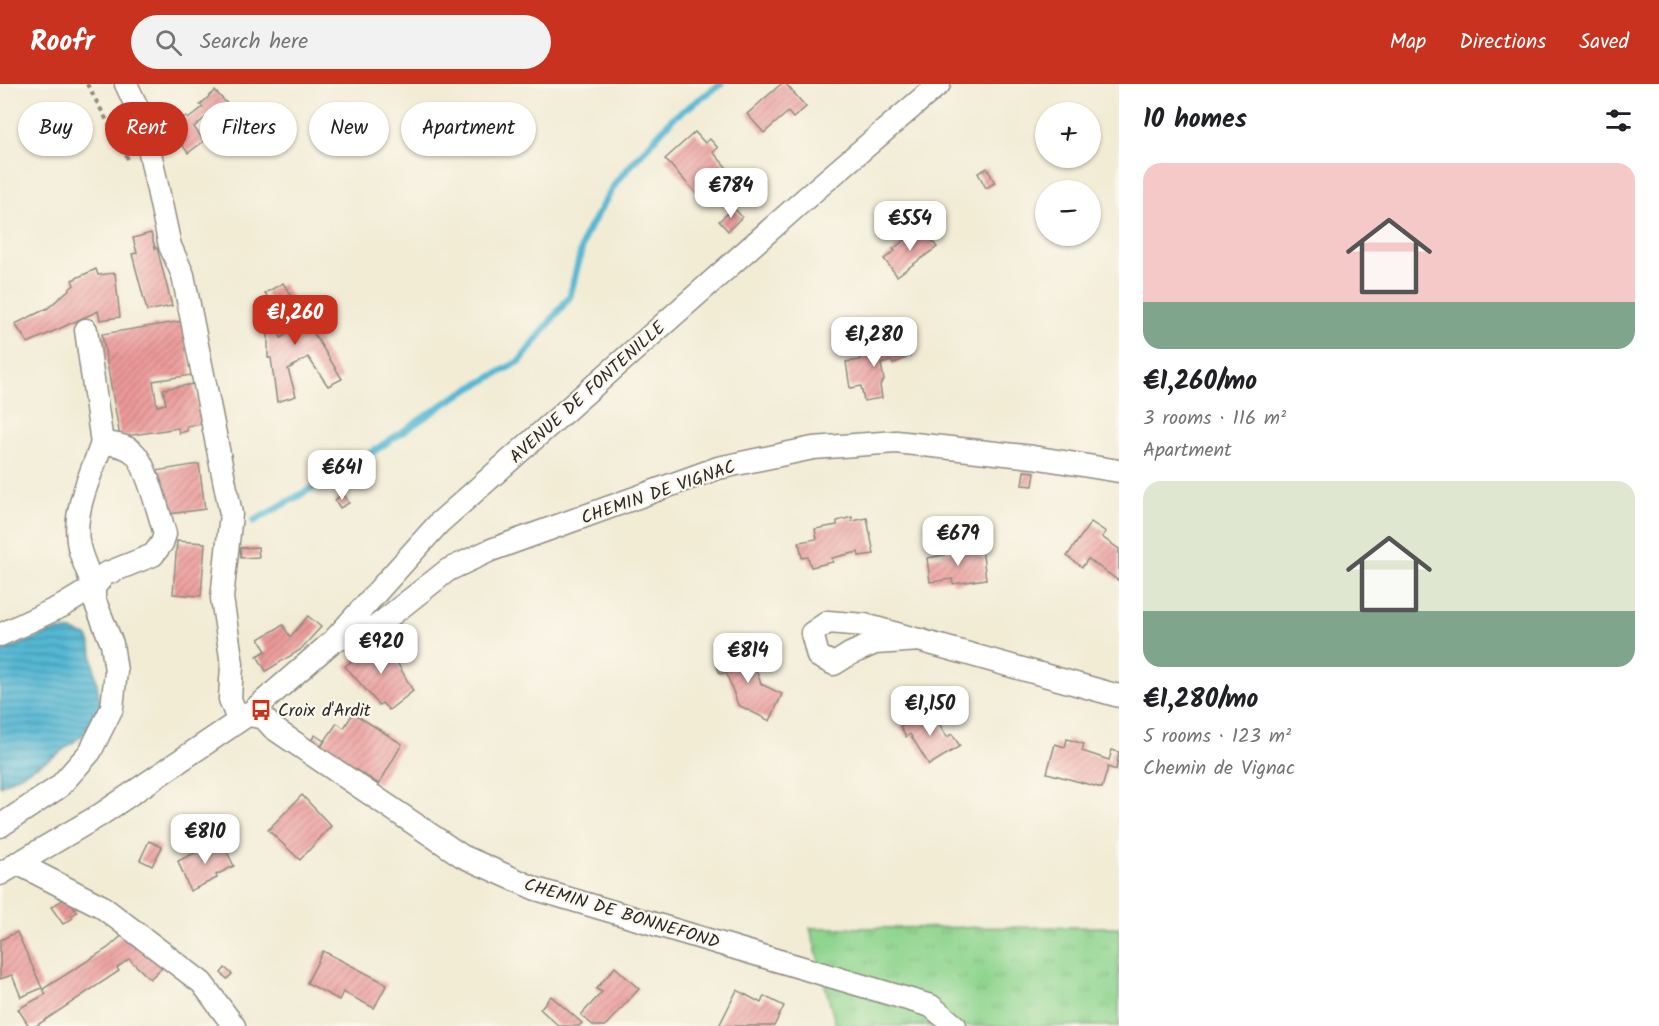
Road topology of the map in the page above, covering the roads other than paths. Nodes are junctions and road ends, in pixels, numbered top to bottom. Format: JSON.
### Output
{"nodes":[{"id":1,"x":126,"y":84,"type":"edge"},
{"id":2,"x":939,"y":84,"type":"edge"},
{"id":3,"x":86,"y":330,"type":"dead end"},
{"id":4,"x":102,"y":443,"type":"junction"},
{"id":5,"x":1119,"y":471,"type":"edge"},
{"id":6,"x":94,"y":587,"type":"junction"},
{"id":7,"x":0,"y":635,"type":"edge"},
{"id":8,"x":921,"y":640,"type":"dead end"},
{"id":9,"x":333,"y":641,"type":"junction"},
{"id":10,"x":1119,"y":696,"type":"edge"},
{"id":11,"x":249,"y":714,"type":"junction"},
{"id":12,"x":0,"y":826,"type":"edge"},
{"id":13,"x":9,"y":868,"type":"edge"},
{"id":14,"x":234,"y":1026,"type":"edge"},
{"id":15,"x":955,"y":1026,"type":"edge"}],
"edges":[{"from":1,"to":11,"type":"street","name":"CHEMIN DE BONNEFOND"},
{"from":2,"to":9,"type":"street","name":"AVENUE DE FONTENILLE"},
{"from":3,"to":4,"type":"street"},
{"from":4,"to":6,"type":"street"},
{"from":4,"to":6,"type":"street"},
{"from":5,"to":9,"type":"street","name":"CHEMIN DE VIGNAC"},
{"from":6,"to":7,"type":"street"},
{"from":6,"to":12,"type":"street"},
{"from":8,"to":10,"type":"street"},
{"from":9,"to":11,"type":"street","name":"AVENUE DE FONTENILLE"},
{"from":11,"to":13,"type":"street","name":"AVENUE DE FONTENILLE"},
{"from":11,"to":15,"type":"street","name":"CHEMIN DE BONNEFOND"},
{"from":13,"to":14,"type":"street"}]}
